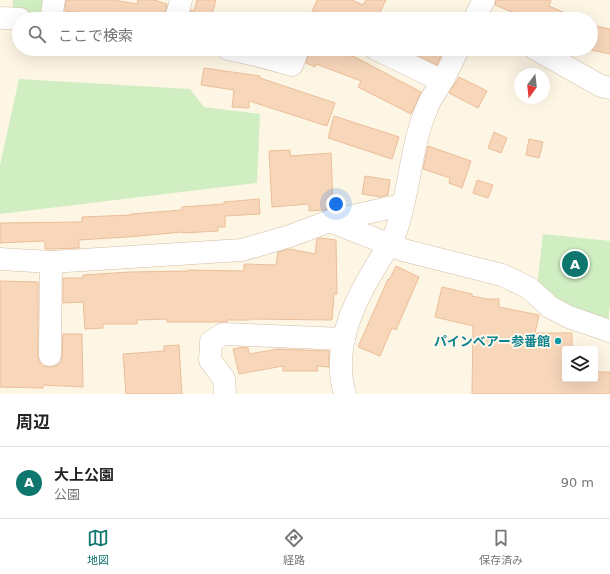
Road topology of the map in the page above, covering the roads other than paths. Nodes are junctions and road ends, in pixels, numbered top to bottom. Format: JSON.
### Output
{"nodes":[{"id":1,"x":54,"y":0,"type":"edge"},
{"id":2,"x":181,"y":0,"type":"edge"},
{"id":3,"x":52,"y":12,"type":"edge"},
{"id":4,"x":178,"y":12,"type":"edge"},
{"id":5,"x":260,"y":56,"type":"edge"},
{"id":6,"x":295,"y":56,"type":"edge"},
{"id":7,"x":390,"y":56,"type":"edge"},
{"id":8,"x":454,"y":56,"type":"edge"},
{"id":9,"x":547,"y":56,"type":"edge"},
{"id":10,"x":442,"y":81,"type":"junction"},
{"id":11,"x":610,"y":88,"type":"edge"},
{"id":12,"x":402,"y":205,"type":"junction"},
{"id":13,"x":330,"y":221,"type":"junction"},
{"id":14,"x":389,"y":245,"type":"junction"},
{"id":15,"x":0,"y":259,"type":"edge"},
{"id":16,"x":52,"y":262,"type":"junction"},
{"id":17,"x":610,"y":331,"type":"edge"},
{"id":18,"x":344,"y":339,"type":"junction"},
{"id":19,"x":50,"y":355,"type":"dead end"},
{"id":20,"x":225,"y":394,"type":"edge"},
{"id":21,"x":345,"y":394,"type":"edge"}],
"edges":[{"from":1,"to":3,"type":"street"},
{"from":2,"to":4,"type":"street"},
{"from":5,"to":6,"type":"street"},
{"from":7,"to":10,"type":"street"},
{"from":8,"to":10,"type":"street"},
{"from":9,"to":11,"type":"street"},
{"from":10,"to":12,"type":"street"},
{"from":12,"to":13,"type":"street"},
{"from":12,"to":14,"type":"street"},
{"from":13,"to":14,"type":"street"},
{"from":13,"to":16,"type":"street"},
{"from":14,"to":17,"type":"street"},
{"from":14,"to":18,"type":"street"},
{"from":15,"to":16,"type":"street"},
{"from":16,"to":19,"type":"street"},
{"from":18,"to":20,"type":"street"},
{"from":18,"to":21,"type":"street"}]}
